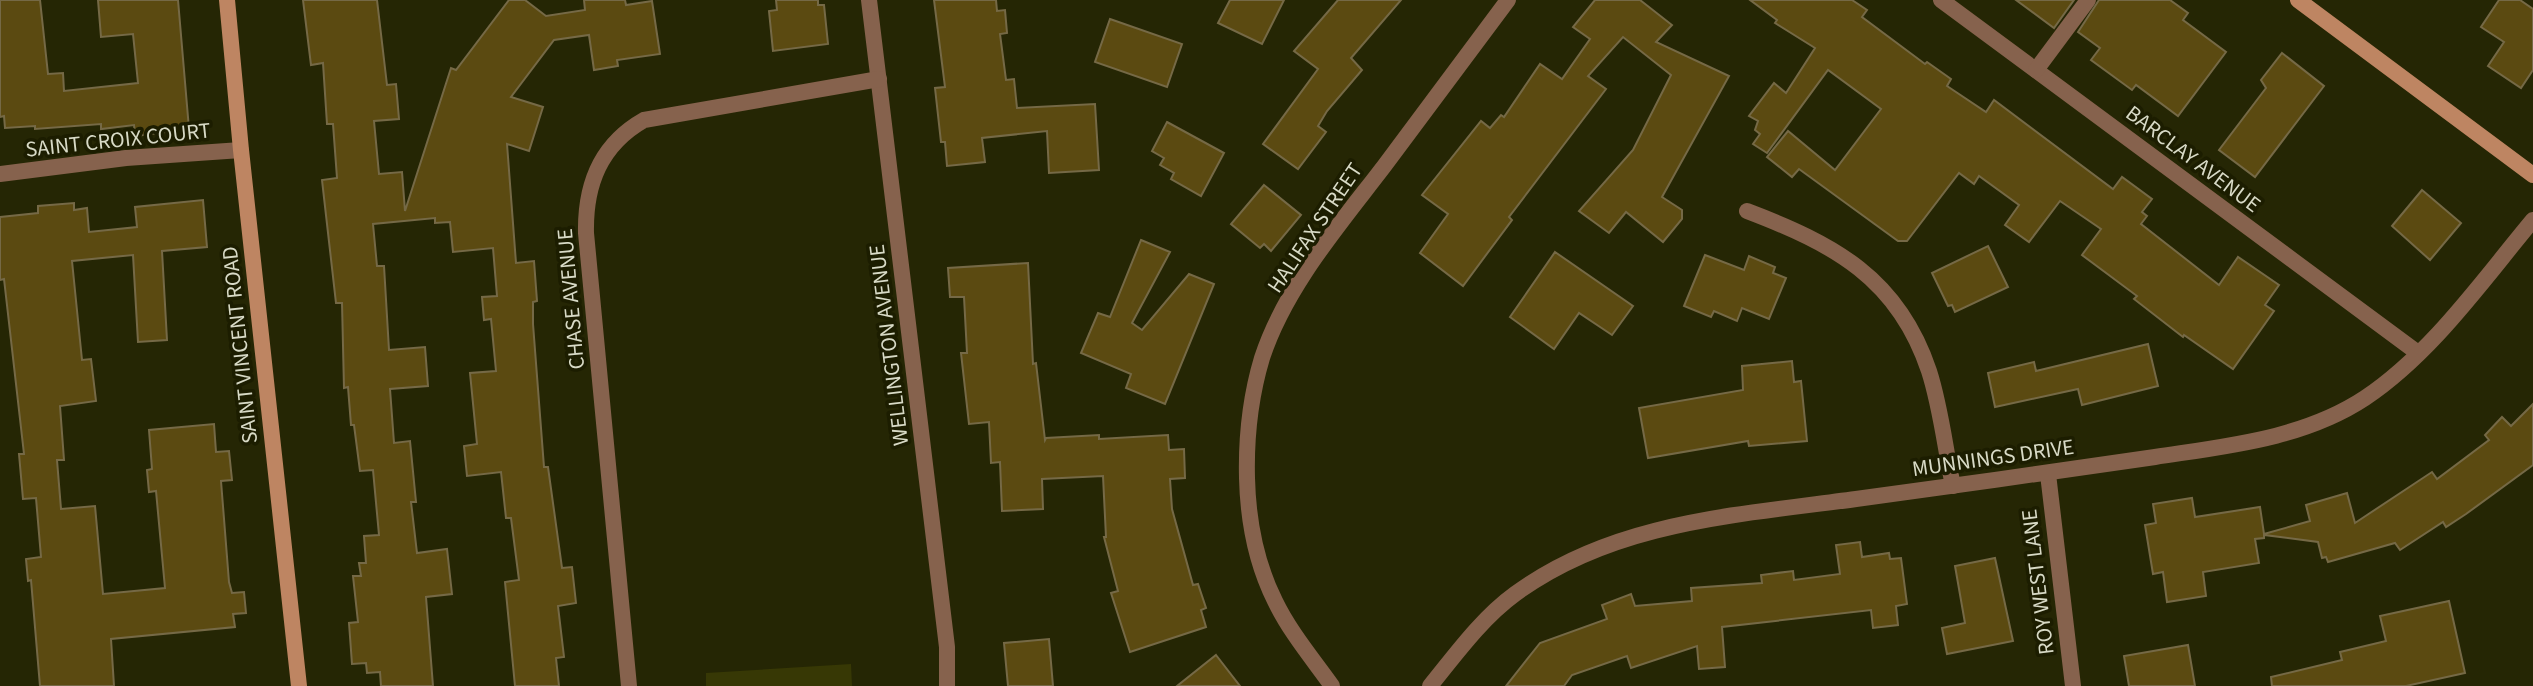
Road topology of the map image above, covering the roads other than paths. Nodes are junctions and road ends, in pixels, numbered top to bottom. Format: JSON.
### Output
{"nodes":[{"id":1,"x":227,"y":0,"type":"edge"},
{"id":2,"x":869,"y":0,"type":"edge"},
{"id":3,"x":1508,"y":0,"type":"edge"},
{"id":4,"x":1941,"y":0,"type":"edge"},
{"id":5,"x":2088,"y":0,"type":"edge"},
{"id":6,"x":2298,"y":0,"type":"edge"},
{"id":7,"x":2036,"y":70,"type":"junction"},
{"id":8,"x":879,"y":79,"type":"junction"},
{"id":9,"x":241,"y":150,"type":"junction"},
{"id":10,"x":0,"y":174,"type":"edge"},
{"id":11,"x":2533,"y":175,"type":"edge"},
{"id":12,"x":1747,"y":211,"type":"dead end"},
{"id":13,"x":2533,"y":220,"type":"edge"},
{"id":14,"x":2418,"y":353,"type":"junction"},
{"id":15,"x":2048,"y":474,"type":"junction"},
{"id":16,"x":1953,"y":486,"type":"junction"},
{"id":17,"x":299,"y":686,"type":"edge"},
{"id":18,"x":629,"y":686,"type":"edge"},
{"id":19,"x":947,"y":686,"type":"edge"},
{"id":20,"x":1332,"y":686,"type":"edge"},
{"id":21,"x":1430,"y":686,"type":"edge"},
{"id":22,"x":2073,"y":686,"type":"edge"}],
"edges":[{"from":1,"to":9,"type":"street","name":"SAINT VINCENT ROAD"},
{"from":2,"to":8,"type":"street","name":"WELLINGTON AVENUE"},
{"from":3,"to":20,"type":"street","name":"HALIFAX STREET"},
{"from":4,"to":7,"type":"street","name":"BARCLAY AVENUE"},
{"from":5,"to":7,"type":"street"},
{"from":6,"to":11,"type":"street"},
{"from":7,"to":14,"type":"street","name":"BARCLAY AVENUE"},
{"from":8,"to":18,"type":"street","name":"CHASE AVENUE"},
{"from":8,"to":19,"type":"street","name":"WELLINGTON AVENUE"},
{"from":9,"to":10,"type":"street","name":"SAINT CROIX COURT"},
{"from":9,"to":17,"type":"street","name":"SAINT VINCENT ROAD"},
{"from":12,"to":16,"type":"street"},
{"from":13,"to":14,"type":"street","name":"MUNNINGS DRIVE"},
{"from":14,"to":15,"type":"street","name":"MUNNINGS DRIVE"},
{"from":15,"to":16,"type":"street","name":"MUNNINGS DRIVE"},
{"from":15,"to":22,"type":"street","name":"ROY WEST LANE"},
{"from":16,"to":21,"type":"street","name":"MUNNINGS DRIVE"}]}
